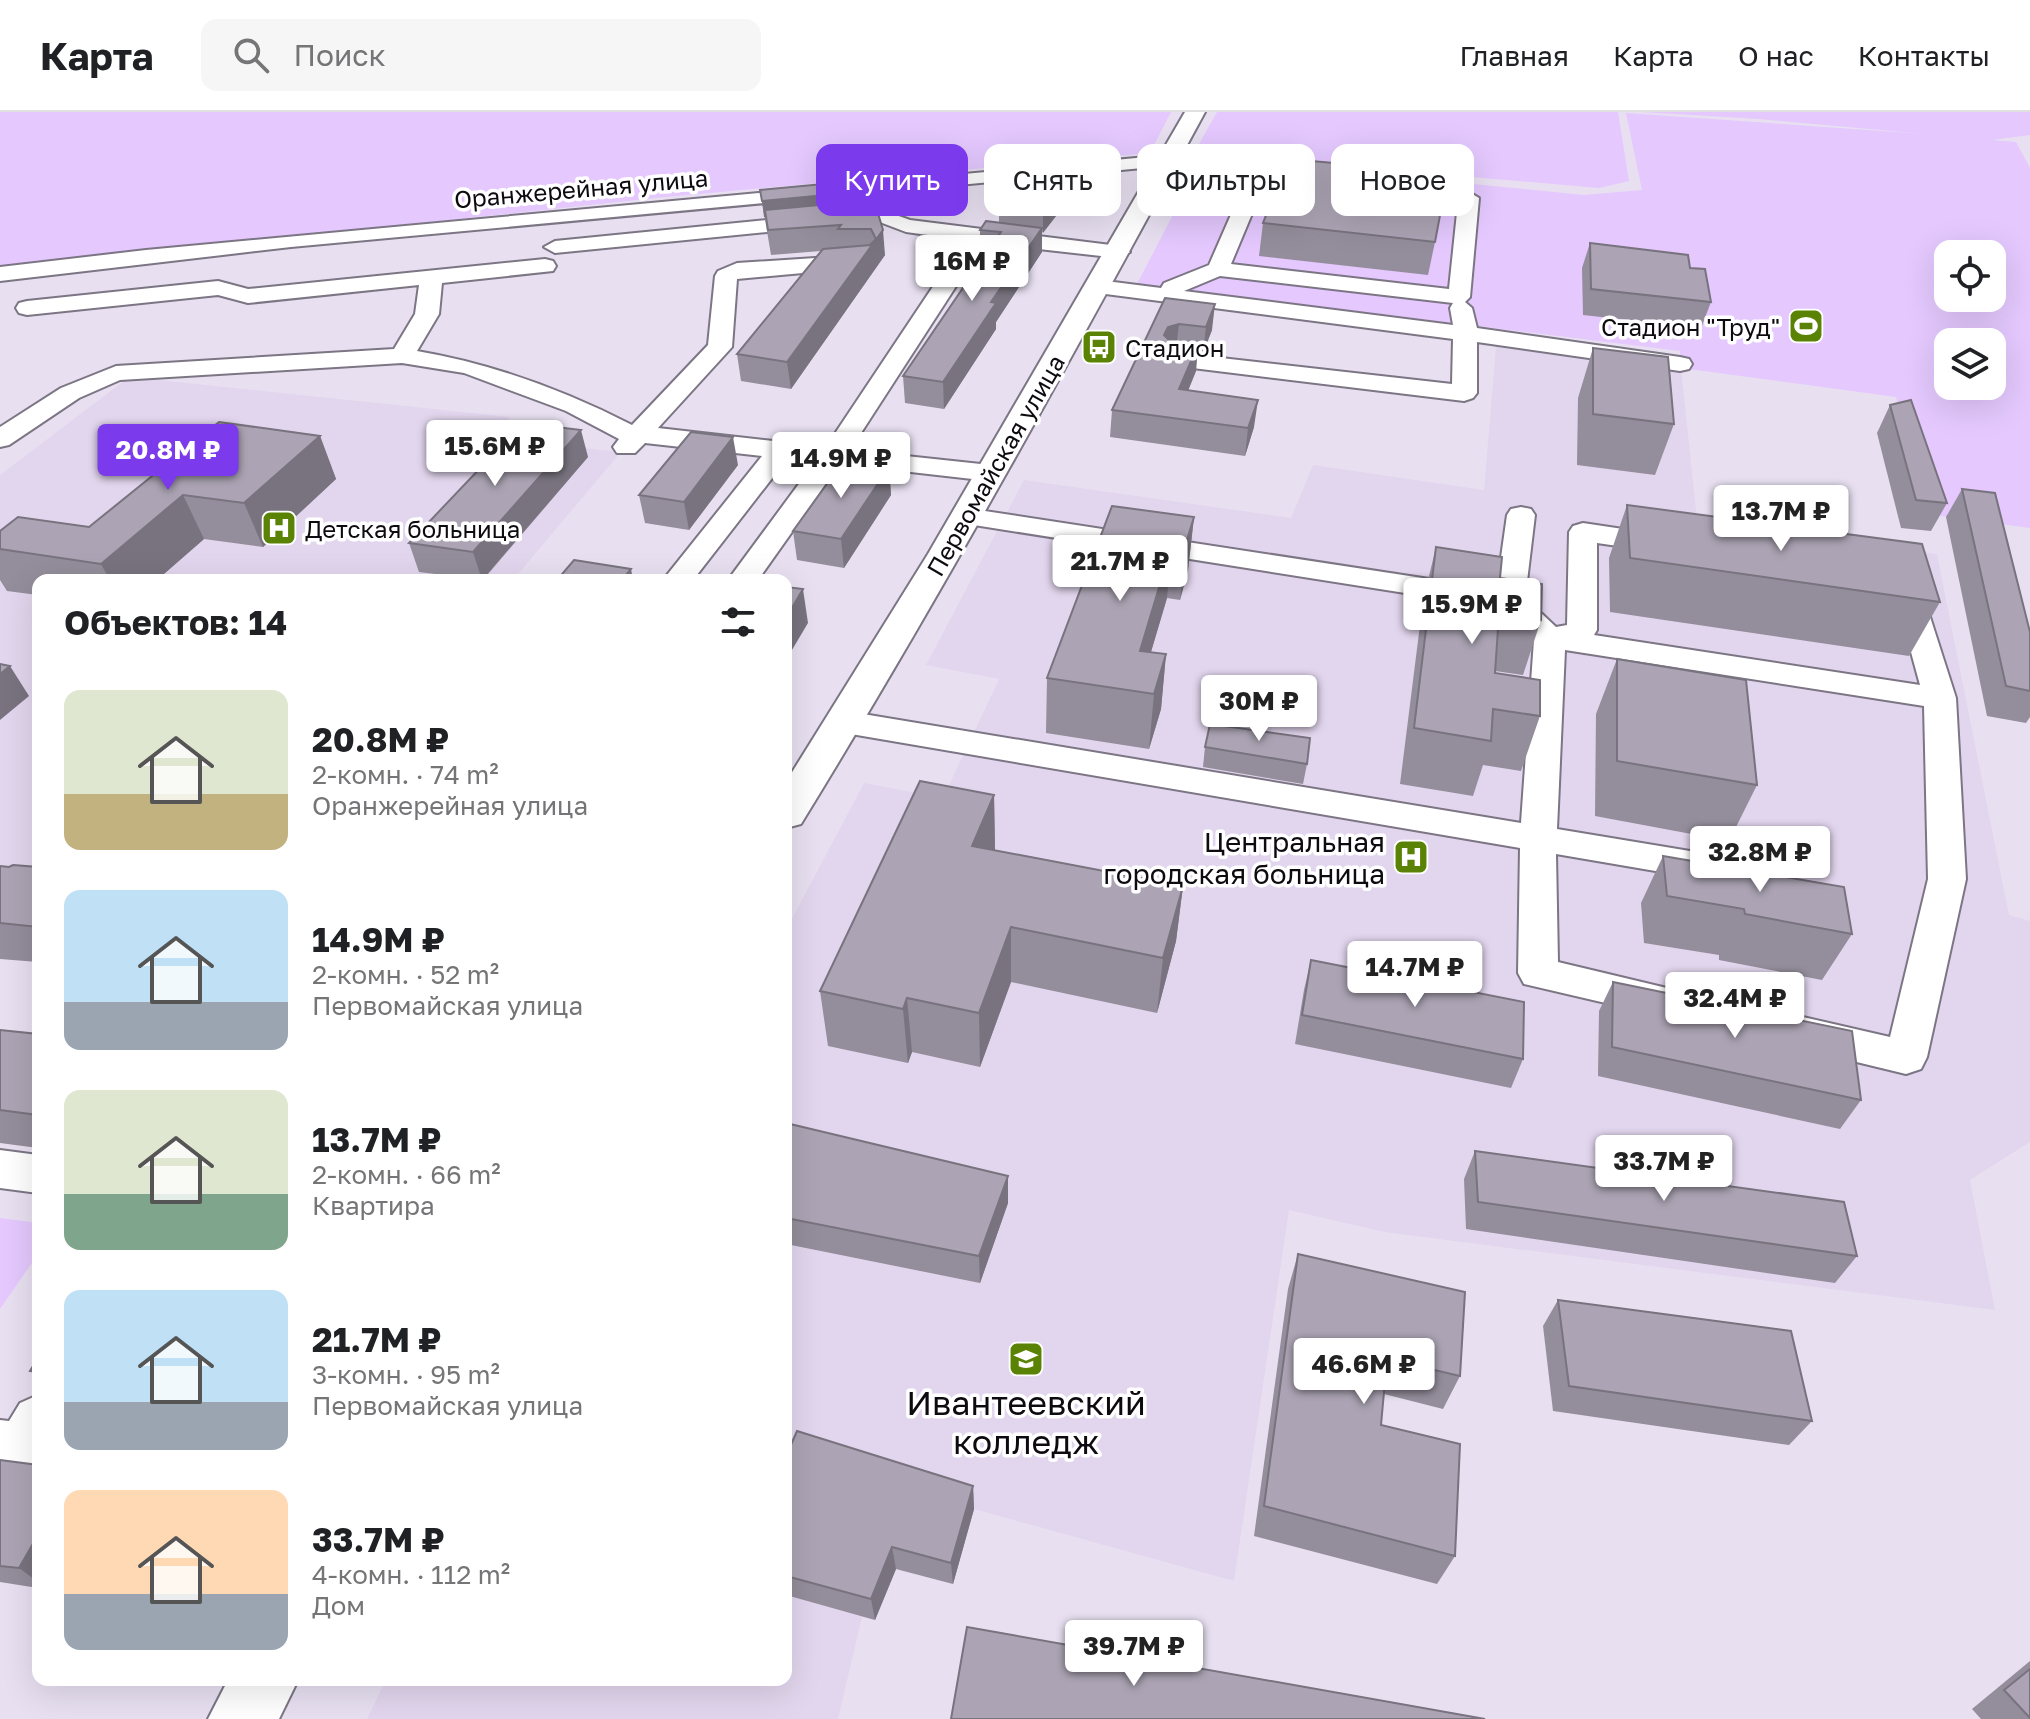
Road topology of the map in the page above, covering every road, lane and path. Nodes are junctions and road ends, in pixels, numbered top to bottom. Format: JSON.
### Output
{"nodes":[{"id":1,"x":1195,"y":112,"type":"edge"},
{"id":2,"x":1177,"y":144,"type":"edge"},
{"id":3,"x":1137,"y":164,"type":"edge"},
{"id":4,"x":1331,"y":185,"type":"edge"},
{"id":5,"x":804,"y":195,"type":"junction"},
{"id":6,"x":664,"y":206,"type":"junction"},
{"id":7,"x":1138,"y":216,"type":"edge"},
{"id":8,"x":1467,"y":216,"type":"edge"},
{"id":9,"x":816,"y":221,"type":"junction"},
{"id":10,"x":671,"y":236,"type":"junction"},
{"id":11,"x":978,"y":236,"type":"junction"},
{"id":12,"x":1119,"y":252,"type":"junction"},
{"id":13,"x":864,"y":262,"type":"edge"},
{"id":14,"x":1218,"y":269,"type":"junction"},
{"id":15,"x":0,"y":274,"type":"edge"},
{"id":16,"x":431,"y":277,"type":"junction"},
{"id":17,"x":0,"y":281,"type":"edge"},
{"id":18,"x":1098,"y":287,"type":"junction"},
{"id":19,"x":1167,"y":296,"type":"junction"},
{"id":20,"x":1459,"y":297,"type":"junction"},
{"id":21,"x":1464,"y":333,"type":"junction"},
{"id":22,"x":402,"y":356,"type":"junction"},
{"id":23,"x":1177,"y":360,"type":"edge"},
{"id":24,"x":1680,"y":364,"type":"dead end"},
{"id":25,"x":1464,"y":393,"type":"junction"},
{"id":26,"x":1491,"y":404,"type":"dead end"},
{"id":27,"x":0,"y":439,"type":"edge"},
{"id":28,"x":630,"y":444,"type":"junction"},
{"id":29,"x":781,"y":449,"type":"junction"},
{"id":30,"x":832,"y":457,"type":"junction"},
{"id":31,"x":990,"y":473,"type":"junction"},
{"id":32,"x":1521,"y":515,"type":"dead end"},
{"id":33,"x":965,"y":516,"type":"junction"},
{"id":34,"x":683,"y":574,"type":"edge"},
{"id":35,"x":747,"y":574,"type":"edge"},
{"id":36,"x":1510,"y":600,"type":"junction"},
{"id":37,"x":1550,"y":638,"type":"junction"},
{"id":38,"x":1940,"y":698,"type":"junction"},
{"id":39,"x":845,"y":722,"type":"junction"},
{"id":40,"x":792,"y":805,"type":"edge"},
{"id":41,"x":1538,"y":839,"type":"junction"},
{"id":42,"x":1743,"y":873,"type":"edge"},
{"id":43,"x":1691,"y":1008,"type":"edge"},
{"id":44,"x":1768,"y":1025,"type":"edge"},
{"id":45,"x":0,"y":1169,"type":"edge"},
{"id":46,"x":32,"y":1173,"type":"edge"},
{"id":47,"x":32,"y":1431,"type":"edge"},
{"id":48,"x":0,"y":1445,"type":"edge"},
{"id":49,"x":261,"y":1686,"type":"edge"},
{"id":50,"x":242,"y":1719,"type":"edge"}],
"edges":[{"from":1,"to":2,"type":"main road","name":"Первомайская улица"},
{"from":3,"to":5,"type":"street","name":"Оранжерейная улица"},
{"from":4,"to":14,"type":"street"},
{"from":5,"to":6,"type":"street","name":"Оранжерейная улица"},
{"from":5,"to":9,"type":"street"},
{"from":6,"to":10,"type":"street"},
{"from":6,"to":15,"type":"street","name":"Оранжерейная улица"},
{"from":7,"to":12,"type":"main road","name":"Первомайская улица"},
{"from":8,"to":20,"type":"street"},
{"from":9,"to":10,"type":"street"},
{"from":9,"to":11,"type":"street"},
{"from":10,"to":16,"type":"street"},
{"from":11,"to":12,"type":"street"},
{"from":11,"to":30,"type":"street"},
{"from":12,"to":18,"type":"main road","name":"Первомайская улица"},
{"from":13,"to":28,"type":"street"},
{"from":14,"to":19,"type":"street"},
{"from":14,"to":20,"type":"street"},
{"from":16,"to":17,"type":"street"},
{"from":16,"to":22,"type":"street"},
{"from":18,"to":19,"type":"street"},
{"from":18,"to":31,"type":"main road","name":"Первомайская улица"},
{"from":19,"to":21,"type":"street"},
{"from":20,"to":21,"type":"street"},
{"from":21,"to":24,"type":"street"},
{"from":21,"to":25,"type":"street"},
{"from":22,"to":27,"type":"street"},
{"from":22,"to":28,"type":"street"},
{"from":23,"to":25,"type":"street"},
{"from":25,"to":26,"type":"street"},
{"from":28,"to":29,"type":"street"},
{"from":29,"to":30,"type":"street"},
{"from":29,"to":34,"type":"street"},
{"from":30,"to":31,"type":"street"},
{"from":30,"to":35,"type":"street"},
{"from":31,"to":33,"type":"main road","name":"Первомайская улица"},
{"from":32,"to":36,"type":"street"},
{"from":33,"to":36,"type":"street"},
{"from":33,"to":39,"type":"main road","name":"Первомайская улица"},
{"from":36,"to":37,"type":"street"},
{"from":37,"to":38,"type":"street"},
{"from":37,"to":38,"type":"street"},
{"from":37,"to":41,"type":"street"},
{"from":38,"to":44,"type":"street"},
{"from":39,"to":40,"type":"main road","name":"Первомайская улица"},
{"from":39,"to":41,"type":"street"},
{"from":41,"to":42,"type":"street"},
{"from":41,"to":43,"type":"street"},
{"from":45,"to":46,"type":"street"},
{"from":47,"to":48,"type":"street"},
{"from":49,"to":50,"type":"main road"}]}
